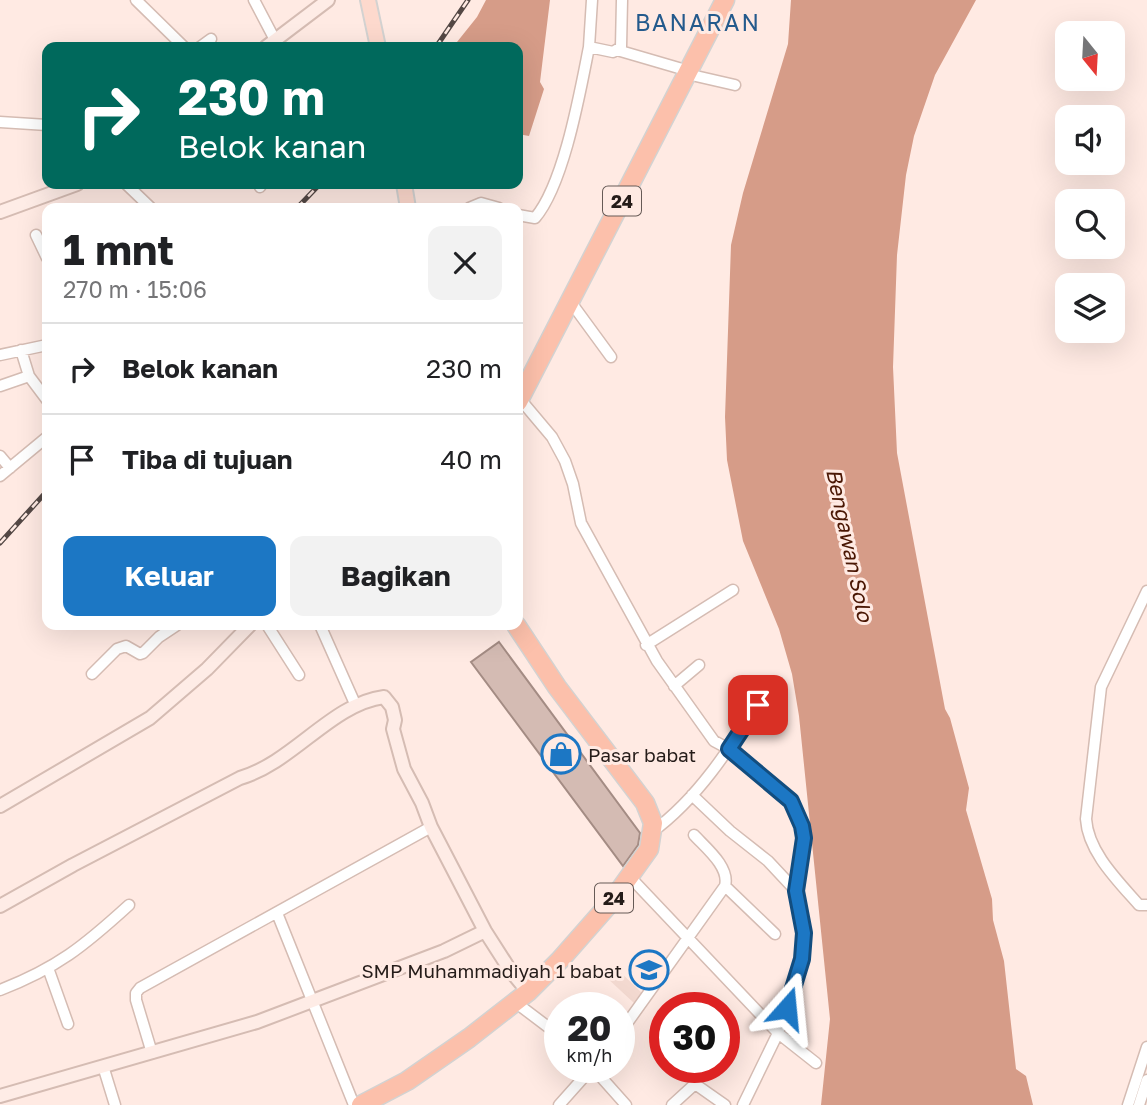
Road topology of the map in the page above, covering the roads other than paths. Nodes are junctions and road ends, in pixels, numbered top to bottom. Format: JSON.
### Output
{"nodes":[{"id":1,"x":136,"y":0,"type":"edge"},
{"id":2,"x":254,"y":0,"type":"edge"},
{"id":3,"x":328,"y":0,"type":"edge"},
{"id":4,"x":368,"y":0,"type":"edge"},
{"id":5,"x":592,"y":0,"type":"edge"},
{"id":6,"x":622,"y":0,"type":"edge"},
{"id":7,"x":725,"y":0,"type":"edge"},
{"id":8,"x":211,"y":39,"type":"dead end"},
{"id":9,"x":179,"y":42,"type":"edge"},
{"id":10,"x":207,"y":42,"type":"edge"},
{"id":11,"x":269,"y":42,"type":"edge"},
{"id":12,"x":273,"y":42,"type":"edge"},
{"id":13,"x":377,"y":42,"type":"edge"},
{"id":14,"x":589,"y":47,"type":"junction"},
{"id":15,"x":617,"y":50,"type":"junction"},
{"id":16,"x":688,"y":72,"type":"junction"},
{"id":17,"x":735,"y":85,"type":"dead end"},
{"id":18,"x":0,"y":122,"type":"edge"},
{"id":19,"x":42,"y":125,"type":"edge"},
{"id":20,"x":63,"y":189,"type":"edge"},
{"id":21,"x":131,"y":189,"type":"edge"},
{"id":22,"x":146,"y":203,"type":"edge"},
{"id":23,"x":0,"y":212,"type":"edge"},
{"id":24,"x":523,"y":216,"type":"edge"},
{"id":25,"x":36,"y":235,"type":"dead end"},
{"id":26,"x":42,"y":248,"type":"edge"},
{"id":27,"x":570,"y":301,"type":"junction"},
{"id":28,"x":42,"y":346,"type":"edge"},
{"id":29,"x":21,"y":350,"type":"junction"},
{"id":30,"x":0,"y":355,"type":"edge"},
{"id":31,"x":611,"y":357,"type":"dead end"},
{"id":32,"x":29,"y":376,"type":"junction"},
{"id":33,"x":0,"y":386,"type":"edge"},
{"id":34,"x":42,"y":393,"type":"edge"},
{"id":35,"x":523,"y":393,"type":"edge"},
{"id":36,"x":523,"y":405,"type":"edge"},
{"id":37,"x":42,"y":441,"type":"edge"},
{"id":38,"x":0,"y":456,"type":"edge"},
{"id":39,"x":10,"y":468,"type":"junction"},
{"id":40,"x":0,"y":476,"type":"edge"},
{"id":41,"x":733,"y":590,"type":"dead end"},
{"id":42,"x":1147,"y":592,"type":"edge"},
{"id":43,"x":170,"y":630,"type":"edge"},
{"id":44,"x":245,"y":630,"type":"edge"},
{"id":45,"x":270,"y":630,"type":"edge"},
{"id":46,"x":322,"y":630,"type":"edge"},
{"id":47,"x":519,"y":630,"type":"edge"},
{"id":48,"x":646,"y":645,"type":"junction"},
{"id":49,"x":699,"y":665,"type":"dead end"},
{"id":50,"x":92,"y":674,"type":"dead end"},
{"id":51,"x":299,"y":675,"type":"dead end"},
{"id":52,"x":771,"y":683,"type":"dead end"},
{"id":53,"x":674,"y":686,"type":"junction"},
{"id":54,"x":356,"y":706,"type":"junction"},
{"id":55,"x":729,"y":749,"type":"junction"},
{"id":56,"x":692,"y":795,"type":"junction"},
{"id":57,"x":0,"y":806,"type":"edge"},
{"id":58,"x":431,"y":827,"type":"junction"},
{"id":59,"x":652,"y":833,"type":"junction"},
{"id":60,"x":694,"y":835,"type":"dead end"},
{"id":61,"x":630,"y":877,"type":"junction"},
{"id":62,"x":725,"y":886,"type":"junction"},
{"id":63,"x":796,"y":891,"type":"junction"},
{"id":64,"x":129,"y":905,"type":"dead end"},
{"id":65,"x":1147,"y":905,"type":"edge"},
{"id":66,"x":0,"y":906,"type":"edge"},
{"id":67,"x":277,"y":913,"type":"junction"},
{"id":68,"x":485,"y":931,"type":"junction"},
{"id":69,"x":775,"y":934,"type":"dead end"},
{"id":70,"x":690,"y":938,"type":"junction"},
{"id":71,"x":48,"y":968,"type":"junction"},
{"id":72,"x":0,"y":990,"type":"edge"},
{"id":73,"x":521,"y":997,"type":"junction"},
{"id":74,"x":313,"y":1001,"type":"junction"},
{"id":75,"x":635,"y":1012,"type":"edge"},
{"id":76,"x":544,"y":1020,"type":"edge"},
{"id":77,"x":68,"y":1024,"type":"dead end"},
{"id":78,"x":778,"y":1033,"type":"junction"},
{"id":79,"x":1147,"y":1047,"type":"edge"},
{"id":80,"x":152,"y":1053,"type":"junction"},
{"id":81,"x":816,"y":1063,"type":"dead end"},
{"id":82,"x":103,"y":1066,"type":"junction"},
{"id":83,"x":1147,"y":1080,"type":"edge"},
{"id":84,"x":579,"y":1083,"type":"edge"},
{"id":85,"x":606,"y":1083,"type":"edge"},
{"id":86,"x":0,"y":1096,"type":"edge"},
{"id":87,"x":115,"y":1105,"type":"edge"},
{"id":88,"x":354,"y":1105,"type":"edge"},
{"id":89,"x":362,"y":1105,"type":"edge"},
{"id":90,"x":559,"y":1105,"type":"edge"},
{"id":91,"x":626,"y":1105,"type":"edge"},
{"id":92,"x":672,"y":1105,"type":"edge"},
{"id":93,"x":724,"y":1105,"type":"edge"},
{"id":94,"x":743,"y":1105,"type":"edge"},
{"id":95,"x":1128,"y":1105,"type":"edge"},
{"id":96,"x":1139,"y":1105,"type":"edge"}],
"edges":[{"from":1,"to":9,"type":"street"},
{"from":2,"to":11,"type":"street"},
{"from":3,"to":12,"type":"street"},
{"from":4,"to":13,"type":"main road"},
{"from":5,"to":14,"type":"street"},
{"from":6,"to":15,"type":"street"},
{"from":7,"to":16,"type":"highway","number":"24"},
{"from":8,"to":10,"type":"street"},
{"from":14,"to":15,"type":"street"},
{"from":14,"to":24,"type":"street"},
{"from":15,"to":16,"type":"street"},
{"from":16,"to":17,"type":"street"},
{"from":16,"to":27,"type":"highway","number":"24"},
{"from":18,"to":19,"type":"street"},
{"from":20,"to":23,"type":"street"},
{"from":21,"to":22,"type":"street"},
{"from":25,"to":26,"type":"street"},
{"from":27,"to":31,"type":"street"},
{"from":27,"to":35,"type":"highway","number":"24"},
{"from":28,"to":29,"type":"street"},
{"from":29,"to":30,"type":"street"},
{"from":29,"to":32,"type":"street"},
{"from":32,"to":33,"type":"street"},
{"from":32,"to":34,"type":"street"},
{"from":36,"to":48,"type":"street"},
{"from":37,"to":39,"type":"street"},
{"from":38,"to":39,"type":"street"},
{"from":39,"to":40,"type":"street"},
{"from":41,"to":48,"type":"street"},
{"from":42,"to":65,"type":"street"},
{"from":43,"to":50,"type":"street"},
{"from":44,"to":57,"type":"street"},
{"from":45,"to":51,"type":"street"},
{"from":46,"to":54,"type":"street"},
{"from":47,"to":59,"type":"highway"},
{"from":48,"to":53,"type":"street"},
{"from":49,"to":53,"type":"street"},
{"from":52,"to":55,"type":"street"},
{"from":53,"to":55,"type":"street"},
{"from":54,"to":58,"type":"street"},
{"from":54,"to":66,"type":"street"},
{"from":55,"to":56,"type":"street"},
{"from":55,"to":63,"type":"street"},
{"from":56,"to":59,"type":"street"},
{"from":56,"to":63,"type":"street"},
{"from":58,"to":67,"type":"street"},
{"from":58,"to":68,"type":"street"},
{"from":59,"to":61,"type":"highway","number":"24"},
{"from":60,"to":62,"type":"street"},
{"from":61,"to":70,"type":"street"},
{"from":61,"to":73,"type":"highway","number":"24"},
{"from":62,"to":69,"type":"street"},
{"from":62,"to":70,"type":"street"},
{"from":63,"to":78,"type":"street"},
{"from":64,"to":71,"type":"street"},
{"from":67,"to":74,"type":"street"},
{"from":67,"to":80,"type":"street"},
{"from":68,"to":73,"type":"street"},
{"from":68,"to":74,"type":"street"},
{"from":70,"to":75,"type":"street"},
{"from":70,"to":78,"type":"street"},
{"from":71,"to":72,"type":"street"},
{"from":71,"to":77,"type":"street"},
{"from":73,"to":76,"type":"street"},
{"from":73,"to":89,"type":"highway","number":"24"},
{"from":74,"to":80,"type":"street"},
{"from":74,"to":88,"type":"street"},
{"from":78,"to":81,"type":"street"},
{"from":78,"to":94,"type":"street"},
{"from":79,"to":95,"type":"street"},
{"from":80,"to":82,"type":"street"},
{"from":82,"to":86,"type":"street"},
{"from":82,"to":87,"type":"street"},
{"from":83,"to":96,"type":"street"},
{"from":84,"to":90,"type":"street"},
{"from":85,"to":91,"type":"street"},
{"from":92,"to":93,"type":"street"}]}
